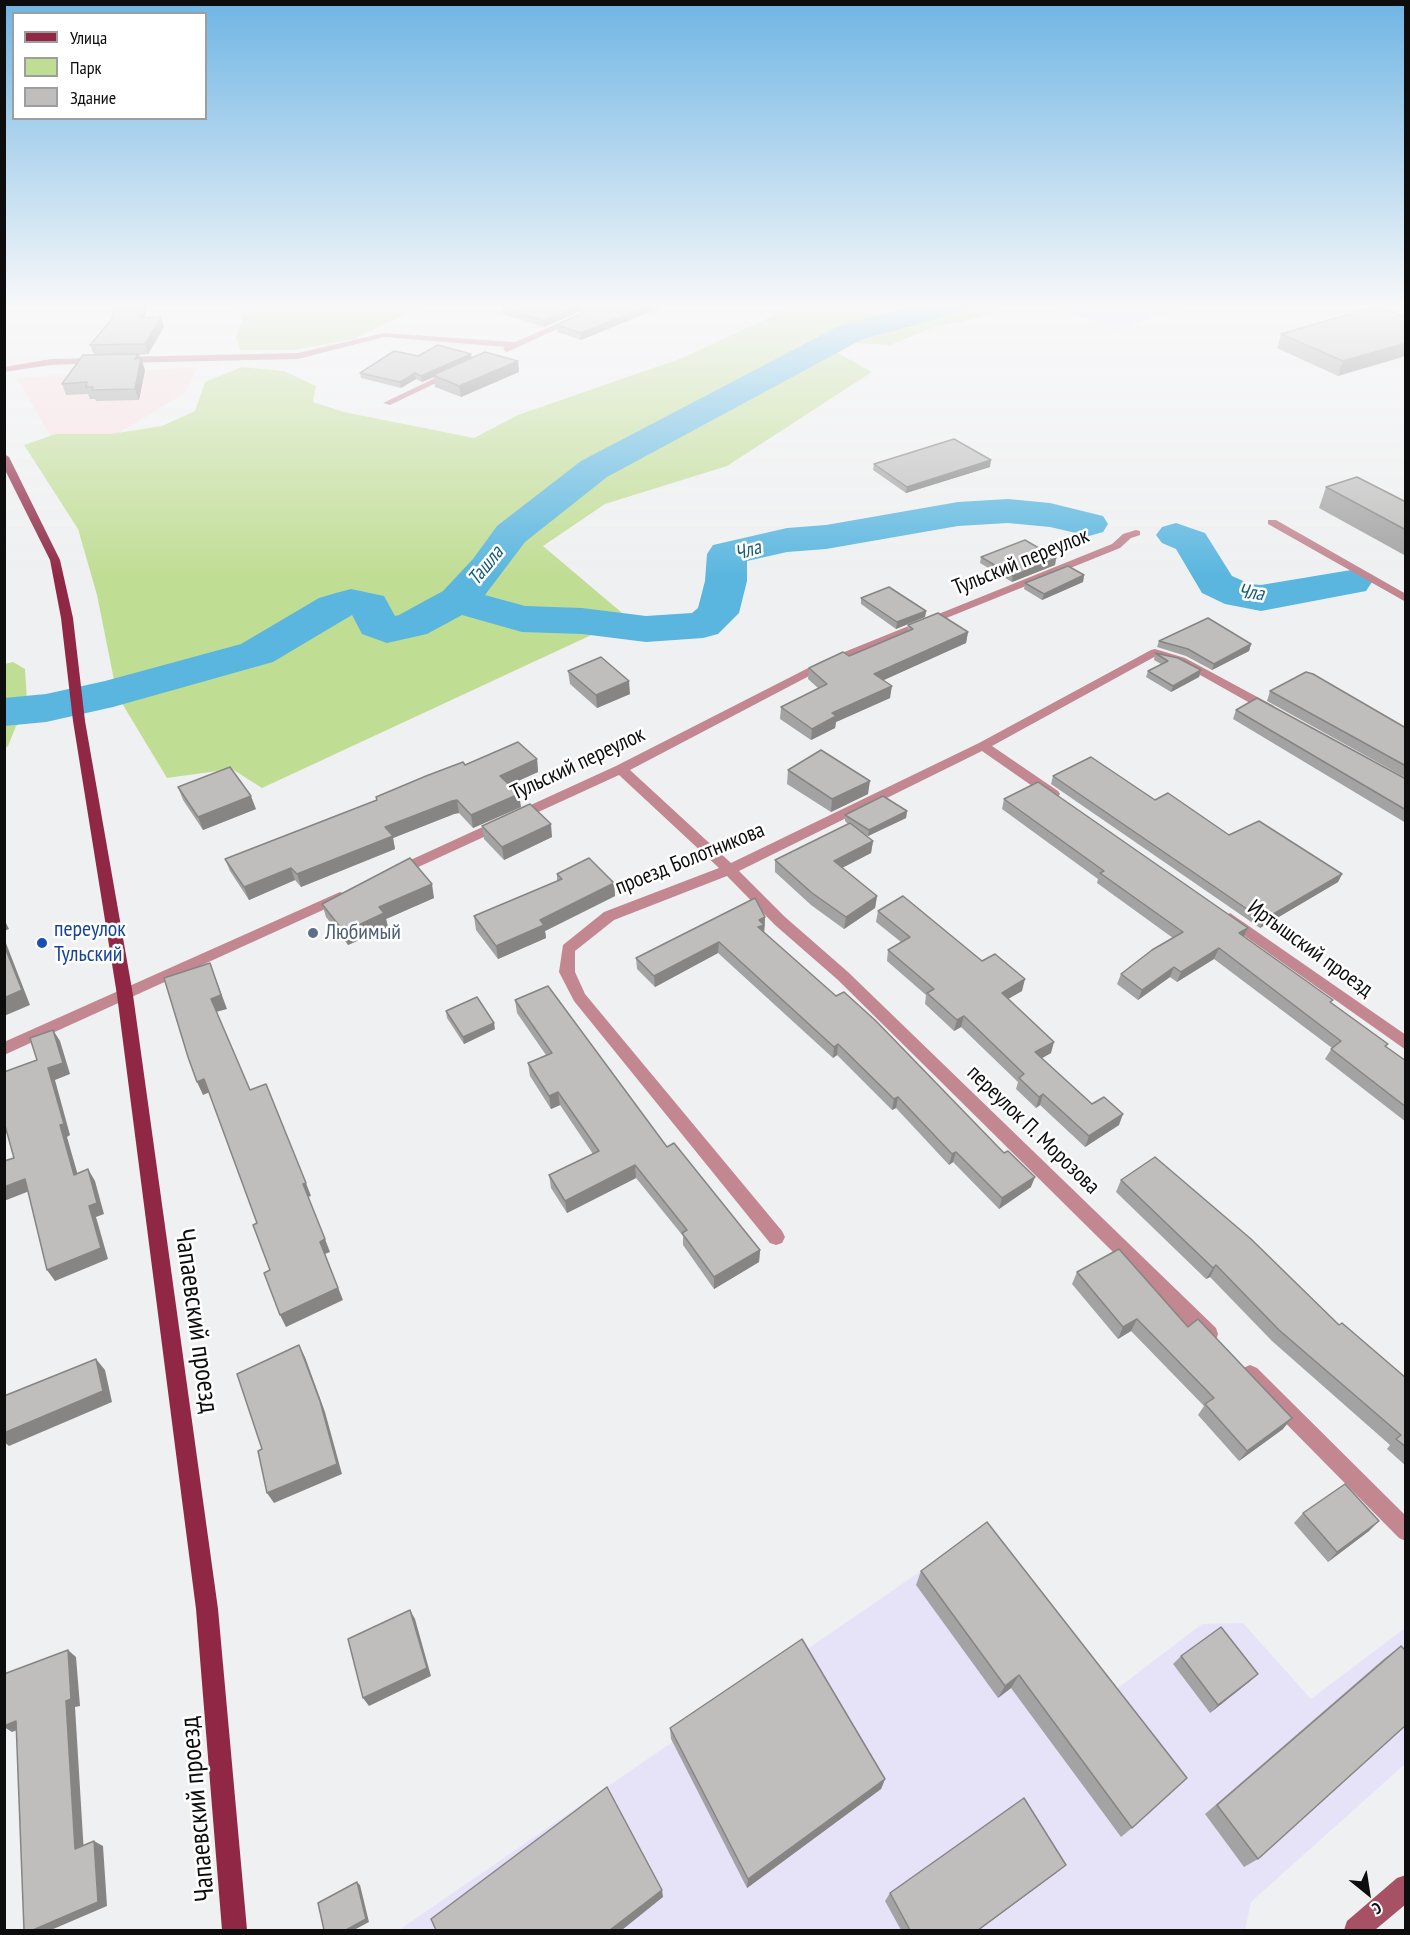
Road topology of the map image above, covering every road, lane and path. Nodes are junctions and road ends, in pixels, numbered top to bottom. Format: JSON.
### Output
{"nodes":[{"id":1,"x":402,"y":396,"type":"edge"},
{"id":2,"x":387,"y":403,"type":"dead end"},
{"id":3,"x":5,"y":459,"type":"edge"},
{"id":4,"x":1272,"y":522,"type":"dead end"},
{"id":5,"x":1136,"y":533,"type":"dead end"},
{"id":6,"x":1406,"y":599,"type":"edge"},
{"id":7,"x":1284,"y":717,"type":"edge"},
{"id":8,"x":983,"y":746,"type":"junction"},
{"id":9,"x":621,"y":769,"type":"junction"},
{"id":10,"x":1061,"y":800,"type":"edge"},
{"id":11,"x":730,"y":870,"type":"junction"},
{"id":12,"x":384,"y":877,"type":"edge"},
{"id":13,"x":351,"y":892,"type":"edge"},
{"id":14,"x":1217,"y":908,"type":"edge"},
{"id":15,"x":125,"y":995,"type":"junction"},
{"id":16,"x":1406,"y":1044,"type":"edge"},
{"id":17,"x":4,"y":1049,"type":"edge"},
{"id":18,"x":776,"y":1237,"type":"dead end"},
{"id":19,"x":1223,"y":1348,"type":"edge"},
{"id":20,"x":1240,"y":1365,"type":"edge"},
{"id":21,"x":1406,"y":1531,"type":"edge"},
{"id":22,"x":1406,"y":1887,"type":"edge"},
{"id":23,"x":235,"y":1930,"type":"edge"},
{"id":24,"x":1356,"y":1930,"type":"edge"}],
"edges":[{"from":1,"to":2,"type":"street"},
{"from":3,"to":15,"type":"main road","name":"Чапаевский проезд"},
{"from":4,"to":6,"type":"street"},
{"from":5,"to":9,"type":"street","name":"Тульский переулок"},
{"from":7,"to":8,"type":"street","name":"проезд Болотникова"},
{"from":8,"to":10,"type":"street"},
{"from":8,"to":11,"type":"street","name":"проезд Болотникова"},
{"from":9,"to":11,"type":"street","name":"переулок П. Морозова"},
{"from":9,"to":12,"type":"street","name":"Тульский переулок"},
{"from":11,"to":18,"type":"street","name":"проезд Болотникова"},
{"from":11,"to":19,"type":"street","name":"переулок П. Морозова"},
{"from":13,"to":15,"type":"street"},
{"from":14,"to":16,"type":"street","name":"Иртышский проезд"},
{"from":15,"to":17,"type":"street"},
{"from":15,"to":23,"type":"main road","name":"Чапаевский проезд"},
{"from":20,"to":21,"type":"street"},
{"from":22,"to":24,"type":"street"}]}
